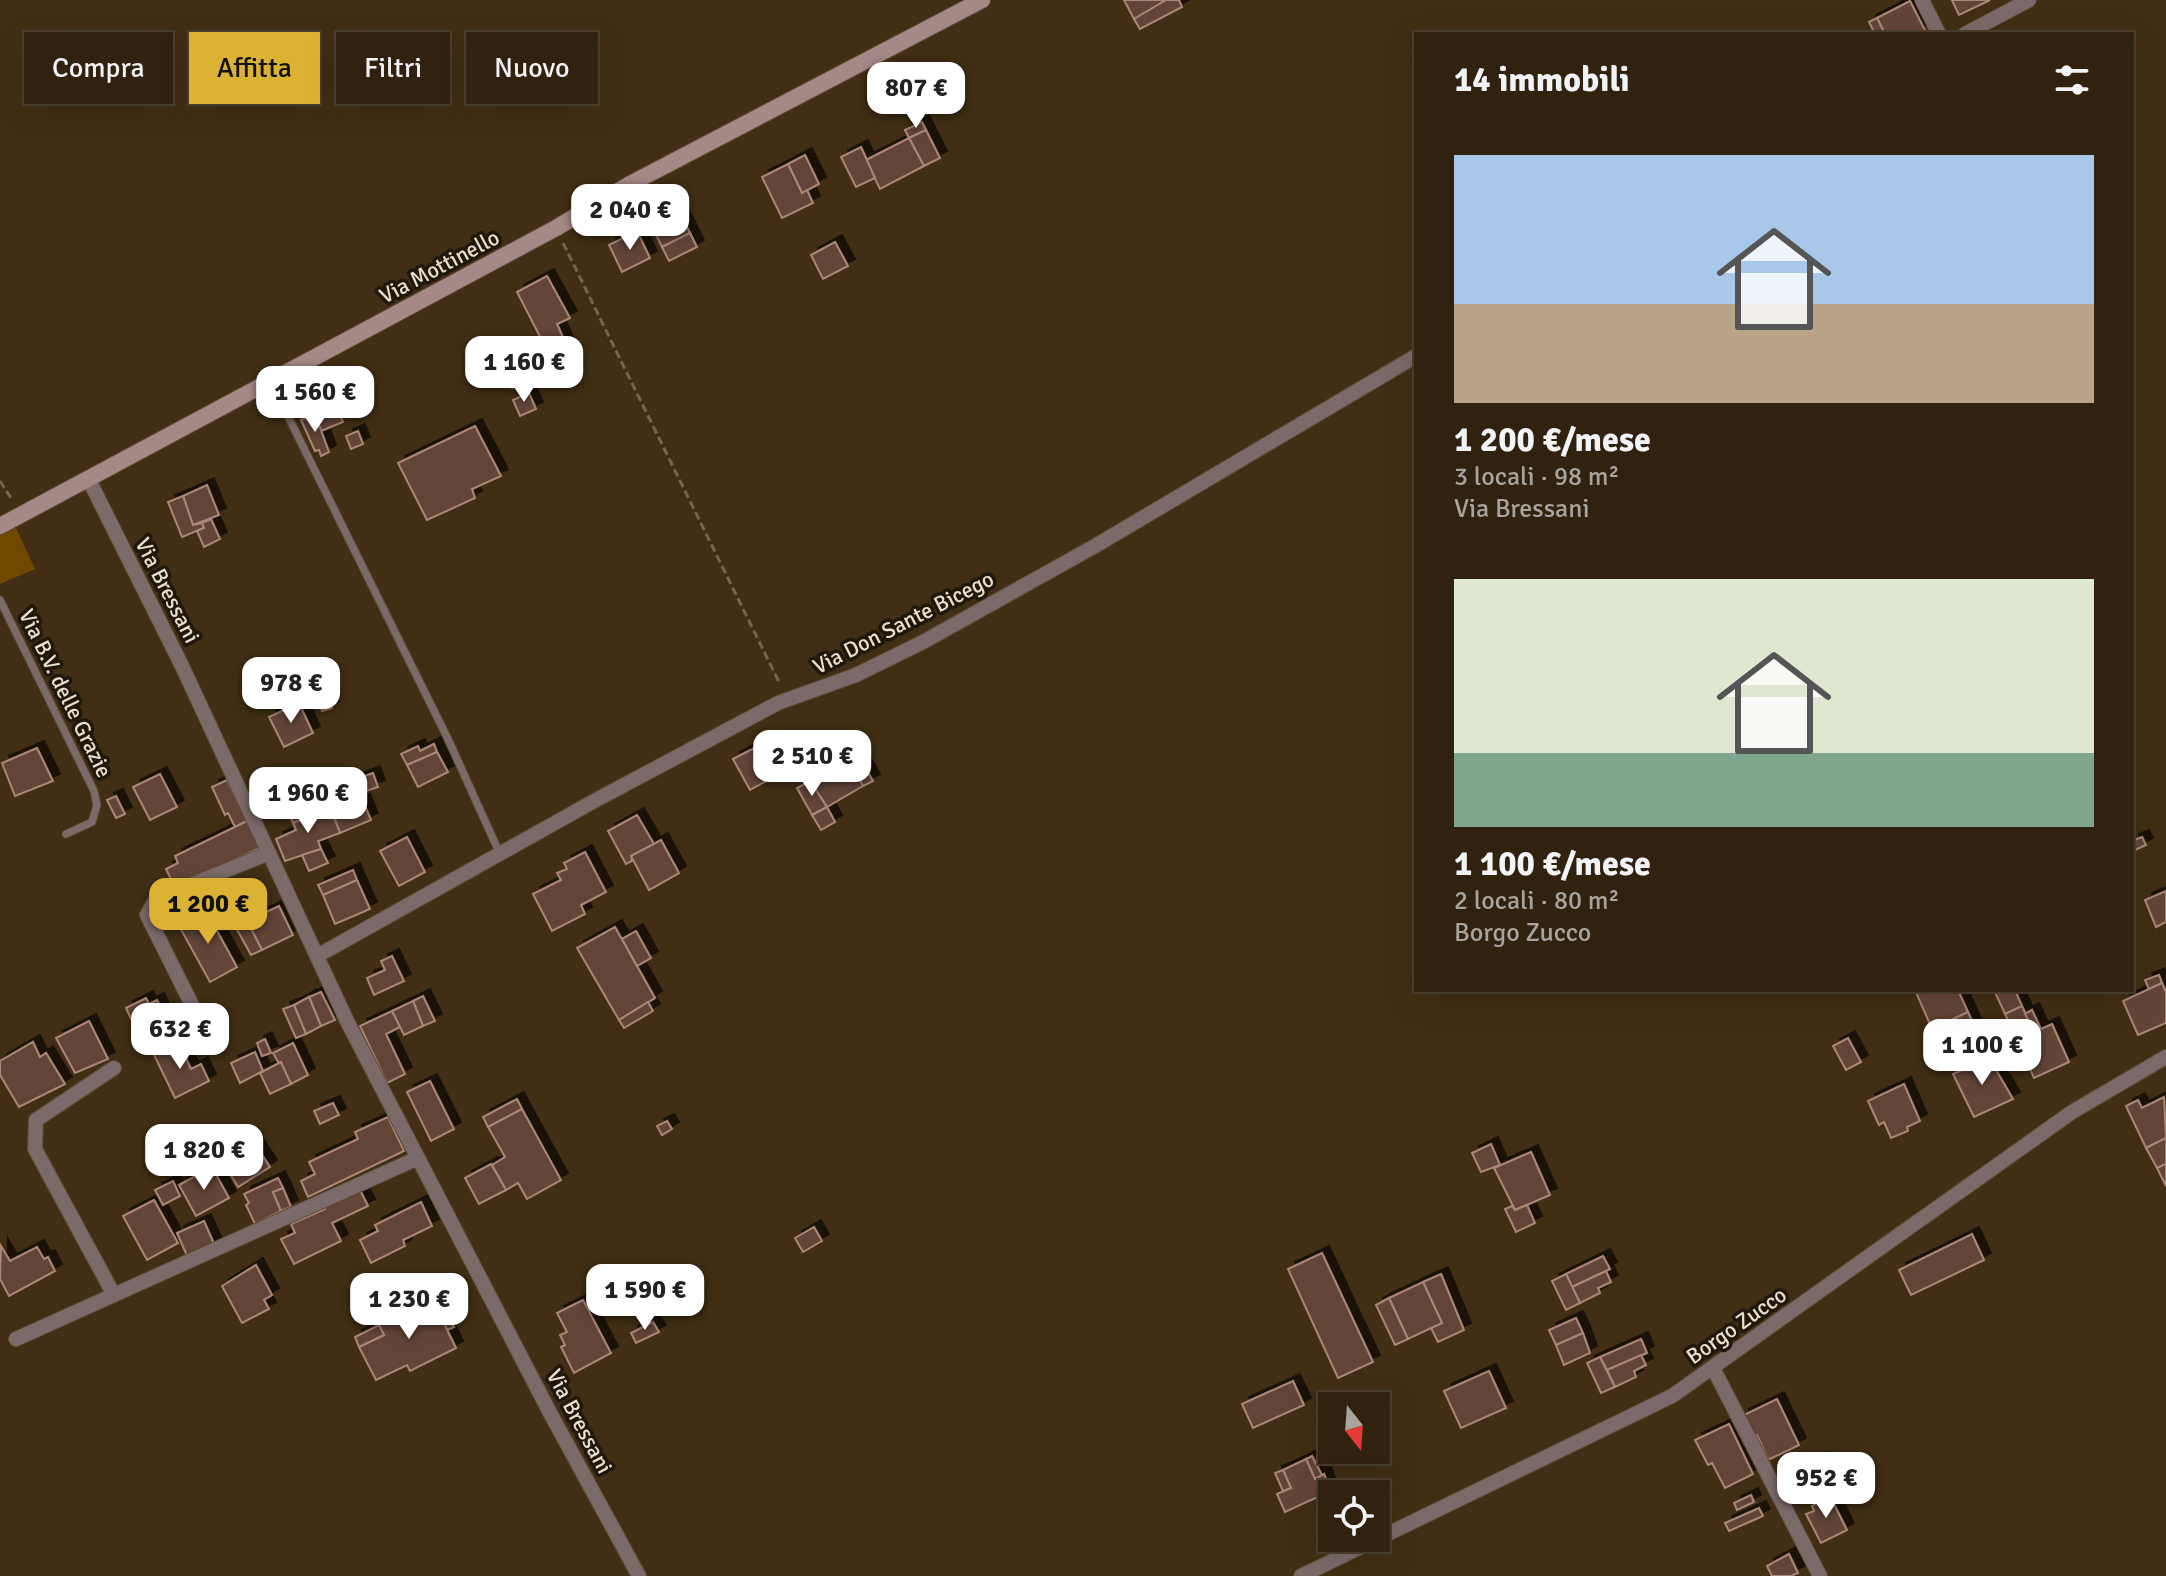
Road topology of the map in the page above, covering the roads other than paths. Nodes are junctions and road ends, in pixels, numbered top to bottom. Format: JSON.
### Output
{"nodes":[{"id":1,"x":982,"y":0,"type":"edge"},
{"id":2,"x":1922,"y":0,"type":"edge"},
{"id":3,"x":2029,"y":0,"type":"edge"},
{"id":4,"x":1938,"y":32,"type":"edge"},
{"id":5,"x":1969,"y":32,"type":"edge"},
{"id":6,"x":1414,"y":357,"type":"edge"},
{"id":7,"x":271,"y":382,"type":"junction"},
{"id":8,"x":88,"y":478,"type":"junction"},
{"id":9,"x":0,"y":526,"type":"edge"},
{"id":10,"x":0,"y":600,"type":"edge"},
{"id":11,"x":66,"y":834,"type":"dead end"},
{"id":12,"x":269,"y":853,"type":"junction"},
{"id":13,"x":500,"y":854,"type":"junction"},
{"id":14,"x":317,"y":956,"type":"junction"},
{"id":15,"x":207,"y":1035,"type":"dead end"},
{"id":16,"x":2166,"y":1057,"type":"edge"},
{"id":17,"x":114,"y":1068,"type":"dead end"},
{"id":18,"x":418,"y":1158,"type":"junction"},
{"id":19,"x":114,"y":1295,"type":"junction"},
{"id":20,"x":16,"y":1339,"type":"dead end"},
{"id":21,"x":1713,"y":1368,"type":"junction"},
{"id":22,"x":639,"y":1576,"type":"edge"},
{"id":23,"x":1301,"y":1576,"type":"edge"},
{"id":24,"x":1820,"y":1576,"type":"edge"}],
"edges":[{"from":1,"to":7,"type":"street","name":"Via Mottinello"},
{"from":2,"to":4,"type":"street"},
{"from":3,"to":5,"type":"street"},
{"from":6,"to":13,"type":"street","name":"Via Don Sante Bicego"},
{"from":7,"to":8,"type":"street","name":"Via Mottinello"},
{"from":7,"to":13,"type":"lane"},
{"from":8,"to":9,"type":"street","name":"Via Mottinello"},
{"from":8,"to":12,"type":"street","name":"Via Bressani"},
{"from":10,"to":11,"type":"lane","name":"Via B.V. delle Grazie"},
{"from":12,"to":14,"type":"street","name":"Via Bressani"},
{"from":12,"to":15,"type":"street"},
{"from":13,"to":14,"type":"street","name":"Via Don Sante Bicego"},
{"from":14,"to":18,"type":"street","name":"Via Bressani"},
{"from":16,"to":21,"type":"street","name":"Borgo Zucco"},
{"from":17,"to":19,"type":"street"},
{"from":18,"to":19,"type":"street"},
{"from":18,"to":22,"type":"street","name":"Via Bressani"},
{"from":19,"to":20,"type":"street"},
{"from":21,"to":23,"type":"street","name":"Borgo Zucco"},
{"from":21,"to":24,"type":"street"}]}
